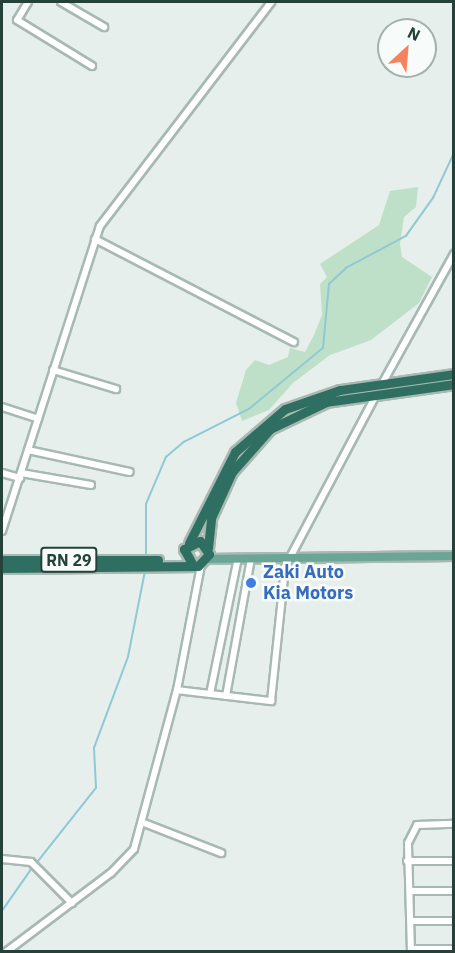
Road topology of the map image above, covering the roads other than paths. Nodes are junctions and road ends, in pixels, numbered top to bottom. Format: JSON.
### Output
{"nodes":[{"id":1,"x":28,"y":2,"type":"edge"},
{"id":2,"x":61,"y":2,"type":"edge"},
{"id":3,"x":271,"y":2,"type":"edge"},
{"id":4,"x":104,"y":27,"type":"dead end"},
{"id":5,"x":92,"y":66,"type":"dead end"},
{"id":6,"x":95,"y":239,"type":"junction"},
{"id":7,"x":453,"y":254,"type":"edge"},
{"id":8,"x":294,"y":342,"type":"dead end"},
{"id":9,"x":53,"y":370,"type":"junction"},
{"id":10,"x":453,"y":375,"type":"edge"},
{"id":11,"x":382,"y":384,"type":"junction"},
{"id":12,"x":453,"y":384,"type":"edge"},
{"id":13,"x":116,"y":389,"type":"dead end"},
{"id":14,"x":377,"y":393,"type":"junction"},
{"id":15,"x":2,"y":407,"type":"edge"},
{"id":16,"x":38,"y":419,"type":"junction"},
{"id":17,"x":28,"y":450,"type":"junction"},
{"id":18,"x":130,"y":472,"type":"dead end"},
{"id":19,"x":2,"y":473,"type":"edge"},
{"id":20,"x":20,"y":476,"type":"junction"},
{"id":21,"x":92,"y":485,"type":"dead end"},
{"id":22,"x":4,"y":517,"type":"edge"},
{"id":23,"x":2,"y":531,"type":"edge"},
{"id":24,"x":189,"y":543,"type":"junction"},
{"id":25,"x":208,"y":548,"type":"junction"},
{"id":26,"x":184,"y":555,"type":"junction"},
{"id":27,"x":453,"y":556,"type":"edge"},
{"id":28,"x":238,"y":558,"type":"junction"},
{"id":29,"x":251,"y":558,"type":"junction"},
{"id":30,"x":288,"y":558,"type":"junction"},
{"id":31,"x":2,"y":560,"type":"edge"},
{"id":32,"x":138,"y":563,"type":"junction"},
{"id":33,"x":152,"y":563,"type":"junction"},
{"id":34,"x":200,"y":563,"type":"junction"},
{"id":35,"x":2,"y":568,"type":"edge"},
{"id":36,"x":177,"y":690,"type":"junction"},
{"id":37,"x":210,"y":694,"type":"junction"},
{"id":38,"x":226,"y":696,"type":"junction"},
{"id":39,"x":144,"y":823,"type":"junction"},
{"id":40,"x":453,"y":824,"type":"edge"},
{"id":41,"x":221,"y":853,"type":"dead end"},
{"id":42,"x":2,"y":859,"type":"edge"},
{"id":43,"x":407,"y":861,"type":"junction"},
{"id":44,"x":453,"y":861,"type":"edge"},
{"id":45,"x":411,"y":891,"type":"junction"},
{"id":46,"x":453,"y":891,"type":"edge"},
{"id":47,"x":72,"y":903,"type":"junction"},
{"id":48,"x":411,"y":921,"type":"junction"},
{"id":49,"x":453,"y":921,"type":"edge"},
{"id":50,"x":453,"y":949,"type":"edge"},
{"id":51,"x":411,"y":950,"type":"edge"},
{"id":52,"x":6,"y":951,"type":"edge"}],
"edges":[{"from":1,"to":5,"type":"street"},
{"from":2,"to":4,"type":"street"},
{"from":3,"to":6,"type":"street"},
{"from":6,"to":8,"type":"street"},
{"from":6,"to":9,"type":"street"},
{"from":7,"to":11,"type":"street"},
{"from":9,"to":13,"type":"street"},
{"from":9,"to":16,"type":"street"},
{"from":10,"to":11,"type":"highway"},
{"from":11,"to":24,"type":"highway"},
{"from":12,"to":14,"type":"highway"},
{"from":14,"to":25,"type":"highway"},
{"from":14,"to":30,"type":"street"},
{"from":15,"to":16,"type":"street"},
{"from":16,"to":17,"type":"street"},
{"from":17,"to":18,"type":"street"},
{"from":17,"to":20,"type":"street"},
{"from":19,"to":20,"type":"street"},
{"from":20,"to":21,"type":"street"},
{"from":20,"to":22,"type":"street"},
{"from":22,"to":23,"type":"street"},
{"from":24,"to":25,"type":"highway"},
{"from":24,"to":26,"type":"highway"},
{"from":25,"to":34,"type":"highway"},
{"from":26,"to":33,"type":"highway","number":"RN 29"},
{"from":26,"to":34,"type":"highway"},
{"from":27,"to":30,"type":"main road"},
{"from":28,"to":29,"type":"main road"},
{"from":28,"to":34,"type":"main road"},
{"from":28,"to":37,"type":"street"},
{"from":29,"to":30,"type":"main road"},
{"from":29,"to":38,"type":"street"},
{"from":30,"to":38,"type":"street"},
{"from":31,"to":32,"type":"highway","number":"RN 29"},
{"from":32,"to":33,"type":"highway","number":"RN 29"},
{"from":32,"to":35,"type":"highway"},
{"from":33,"to":34,"type":"highway"},
{"from":34,"to":36,"type":"street"},
{"from":36,"to":37,"type":"street"},
{"from":36,"to":39,"type":"street"},
{"from":37,"to":38,"type":"street"},
{"from":39,"to":41,"type":"street"},
{"from":39,"to":47,"type":"street"},
{"from":40,"to":43,"type":"street"},
{"from":42,"to":47,"type":"street"},
{"from":43,"to":44,"type":"street"},
{"from":43,"to":45,"type":"street"},
{"from":45,"to":46,"type":"street"},
{"from":45,"to":48,"type":"street"},
{"from":47,"to":52,"type":"street"},
{"from":48,"to":49,"type":"street"},
{"from":48,"to":51,"type":"street"},
{"from":50,"to":51,"type":"street"}]}
